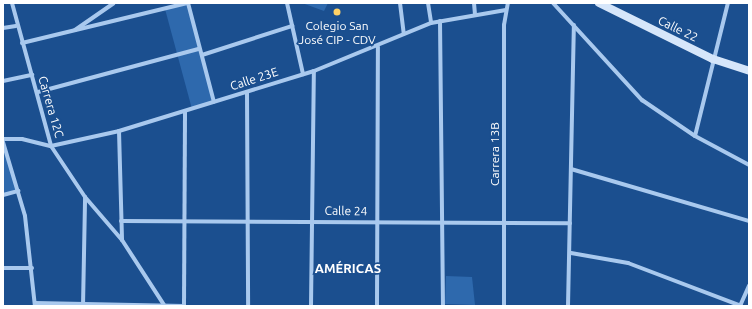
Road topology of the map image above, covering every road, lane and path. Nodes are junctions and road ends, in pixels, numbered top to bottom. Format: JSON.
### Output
{"nodes":[{"id":1,"x":12,"y":3,"type":"edge"},
{"id":2,"x":114,"y":3,"type":"edge"},
{"id":3,"x":188,"y":3,"type":"edge"},
{"id":4,"x":287,"y":3,"type":"edge"},
{"id":5,"x":400,"y":3,"type":"edge"},
{"id":6,"x":428,"y":3,"type":"edge"},
{"id":7,"x":474,"y":3,"type":"edge"},
{"id":8,"x":508,"y":3,"type":"edge"},
{"id":9,"x":553,"y":3,"type":"edge"},
{"id":10,"x":599,"y":3,"type":"edge"},
{"id":11,"x":728,"y":3,"type":"edge"},
{"id":12,"x":506,"y":10,"type":"junction"},
{"id":13,"x":475,"y":14,"type":"junction"},
{"id":14,"x":440,"y":21,"type":"junction"},
{"id":15,"x":431,"y":23,"type":"junction"},
{"id":16,"x":574,"y":25,"type":"junction"},
{"id":17,"x":16,"y":26,"type":"junction"},
{"id":18,"x":292,"y":26,"type":"junction"},
{"id":19,"x":3,"y":28,"type":"edge"},
{"id":20,"x":73,"y":31,"type":"junction"},
{"id":21,"x":404,"y":34,"type":"junction"},
{"id":22,"x":22,"y":43,"type":"junction"},
{"id":23,"x":378,"y":46,"type":"junction"},
{"id":24,"x":199,"y":49,"type":"junction"},
{"id":25,"x":202,"y":55,"type":"junction"},
{"id":26,"x":713,"y":59,"type":"junction"},
{"id":27,"x":314,"y":71,"type":"junction"},
{"id":28,"x":749,"y":71,"type":"edge"},
{"id":29,"x":303,"y":74,"type":"junction"},
{"id":30,"x":32,"y":75,"type":"junction"},
{"id":31,"x":3,"y":81,"type":"edge"},
{"id":32,"x":38,"y":92,"type":"junction"},
{"id":33,"x":247,"y":92,"type":"junction"},
{"id":34,"x":214,"y":102,"type":"junction"},
{"id":35,"x":185,"y":112,"type":"junction"},
{"id":36,"x":119,"y":131,"type":"junction"},
{"id":37,"x":695,"y":136,"type":"junction"},
{"id":38,"x":3,"y":139,"type":"edge"},
{"id":39,"x":3,"y":142,"type":"edge"},
{"id":40,"x":51,"y":146,"type":"junction"},
{"id":41,"x":749,"y":165,"type":"edge"},
{"id":42,"x":571,"y":168,"type":"junction"},
{"id":43,"x":18,"y":191,"type":"junction"},
{"id":44,"x":3,"y":195,"type":"edge"},
{"id":45,"x":85,"y":197,"type":"junction"},
{"id":46,"x":248,"y":220,"type":"junction"},
{"id":47,"x":311,"y":220,"type":"junction"},
{"id":48,"x":121,"y":221,"type":"junction"},
{"id":49,"x":378,"y":221,"type":"junction"},
{"id":50,"x":749,"y":221,"type":"edge"},
{"id":51,"x":442,"y":222,"type":"junction"},
{"id":52,"x":505,"y":222,"type":"junction"},
{"id":53,"x":184,"y":223,"type":"junction"},
{"id":54,"x":570,"y":223,"type":"junction"},
{"id":55,"x":122,"y":240,"type":"junction"},
{"id":56,"x":571,"y":252,"type":"junction"},
{"id":57,"x":3,"y":268,"type":"edge"},
{"id":58,"x":32,"y":268,"type":"junction"},
{"id":59,"x":749,"y":286,"type":"edge"},
{"id":60,"x":35,"y":304,"type":"edge"},
{"id":61,"x":83,"y":305,"type":"edge"},
{"id":62,"x":164,"y":305,"type":"edge"},
{"id":63,"x":184,"y":306,"type":"edge"},
{"id":64,"x":248,"y":306,"type":"edge"},
{"id":65,"x":310,"y":306,"type":"edge"},
{"id":66,"x":377,"y":306,"type":"edge"},
{"id":67,"x":443,"y":306,"type":"edge"},
{"id":68,"x":504,"y":306,"type":"edge"},
{"id":69,"x":568,"y":306,"type":"edge"},
{"id":70,"x":740,"y":306,"type":"edge"}],
"edges":[{"from":1,"to":17,"type":"street","name":"Carrera 12C"},
{"from":2,"to":20,"type":"street"},
{"from":3,"to":20,"type":"street"},
{"from":3,"to":24,"type":"street"},
{"from":4,"to":18,"type":"street"},
{"from":5,"to":21,"type":"street"},
{"from":6,"to":15,"type":"street"},
{"from":7,"to":13,"type":"street"},
{"from":8,"to":12,"type":"street","name":"Carrera 13B"},
{"from":9,"to":16,"type":"street"},
{"from":10,"to":26,"type":"street","name":"Calle 22"},
{"from":11,"to":26,"type":"street"},
{"from":12,"to":13,"type":"street","name":"Calle 23E"},
{"from":12,"to":52,"type":"street","name":"Carrera 13B"},
{"from":13,"to":14,"type":"street","name":"Calle 23E"},
{"from":14,"to":15,"type":"street","name":"Calle 23E"},
{"from":14,"to":51,"type":"street"},
{"from":15,"to":21,"type":"street","name":"Calle 23E"},
{"from":16,"to":37,"type":"street"},
{"from":16,"to":42,"type":"street"},
{"from":17,"to":19,"type":"street"},
{"from":17,"to":22,"type":"street","name":"Carrera 12C"},
{"from":18,"to":25,"type":"street"},
{"from":18,"to":29,"type":"street"},
{"from":20,"to":22,"type":"street"},
{"from":21,"to":23,"type":"street","name":"Calle 23E"},
{"from":22,"to":30,"type":"street","name":"Carrera 12C"},
{"from":23,"to":27,"type":"street","name":"Calle 23E"},
{"from":23,"to":49,"type":"street"},
{"from":24,"to":25,"type":"street"},
{"from":24,"to":32,"type":"street"},
{"from":25,"to":34,"type":"street"},
{"from":26,"to":28,"type":"street","name":"Calle 22"},
{"from":26,"to":37,"type":"street"},
{"from":27,"to":29,"type":"street","name":"Calle 23E"},
{"from":27,"to":47,"type":"street"},
{"from":29,"to":33,"type":"street","name":"Calle 23E"},
{"from":30,"to":31,"type":"street"},
{"from":30,"to":32,"type":"street","name":"Carrera 12C"},
{"from":32,"to":40,"type":"street","name":"Carrera 12C"},
{"from":33,"to":34,"type":"street","name":"Calle 23E"},
{"from":33,"to":46,"type":"street"},
{"from":34,"to":35,"type":"street","name":"Calle 23E"},
{"from":35,"to":36,"type":"street","name":"Calle 23E"},
{"from":35,"to":53,"type":"street"},
{"from":36,"to":40,"type":"street","name":"Calle 23E"},
{"from":36,"to":48,"type":"street"},
{"from":37,"to":41,"type":"street"},
{"from":38,"to":40,"type":"street","name":"Calle 23E"},
{"from":39,"to":43,"type":"street"},
{"from":40,"to":45,"type":"street","name":"Carrera 12C"},
{"from":42,"to":50,"type":"street"},
{"from":42,"to":54,"type":"street"},
{"from":43,"to":44,"type":"street"},
{"from":43,"to":58,"type":"street"},
{"from":45,"to":55,"type":"street","name":"Carrera 12C"},
{"from":45,"to":61,"type":"street"},
{"from":46,"to":47,"type":"street","name":"Calle 24"},
{"from":46,"to":53,"type":"street","name":"Calle 24"},
{"from":46,"to":64,"type":"street"},
{"from":47,"to":49,"type":"street","name":"Calle 24"},
{"from":47,"to":65,"type":"street"},
{"from":48,"to":53,"type":"street","name":"Calle 24"},
{"from":48,"to":55,"type":"street"},
{"from":49,"to":51,"type":"street","name":"Calle 24"},
{"from":49,"to":66,"type":"street"},
{"from":51,"to":52,"type":"street","name":"Calle 24"},
{"from":51,"to":67,"type":"street"},
{"from":52,"to":54,"type":"street","name":"Calle 24"},
{"from":52,"to":68,"type":"street","name":"Carrera 13B"},
{"from":53,"to":63,"type":"street"},
{"from":54,"to":56,"type":"street"},
{"from":55,"to":62,"type":"street","name":"Carrera 12C"},
{"from":56,"to":69,"type":"street"},
{"from":56,"to":70,"type":"street"},
{"from":57,"to":58,"type":"street"},
{"from":58,"to":60,"type":"street"},
{"from":59,"to":70,"type":"street"},
{"from":60,"to":61,"type":"street"},
{"from":61,"to":62,"type":"street"},
{"from":62,"to":63,"type":"street"}]}
